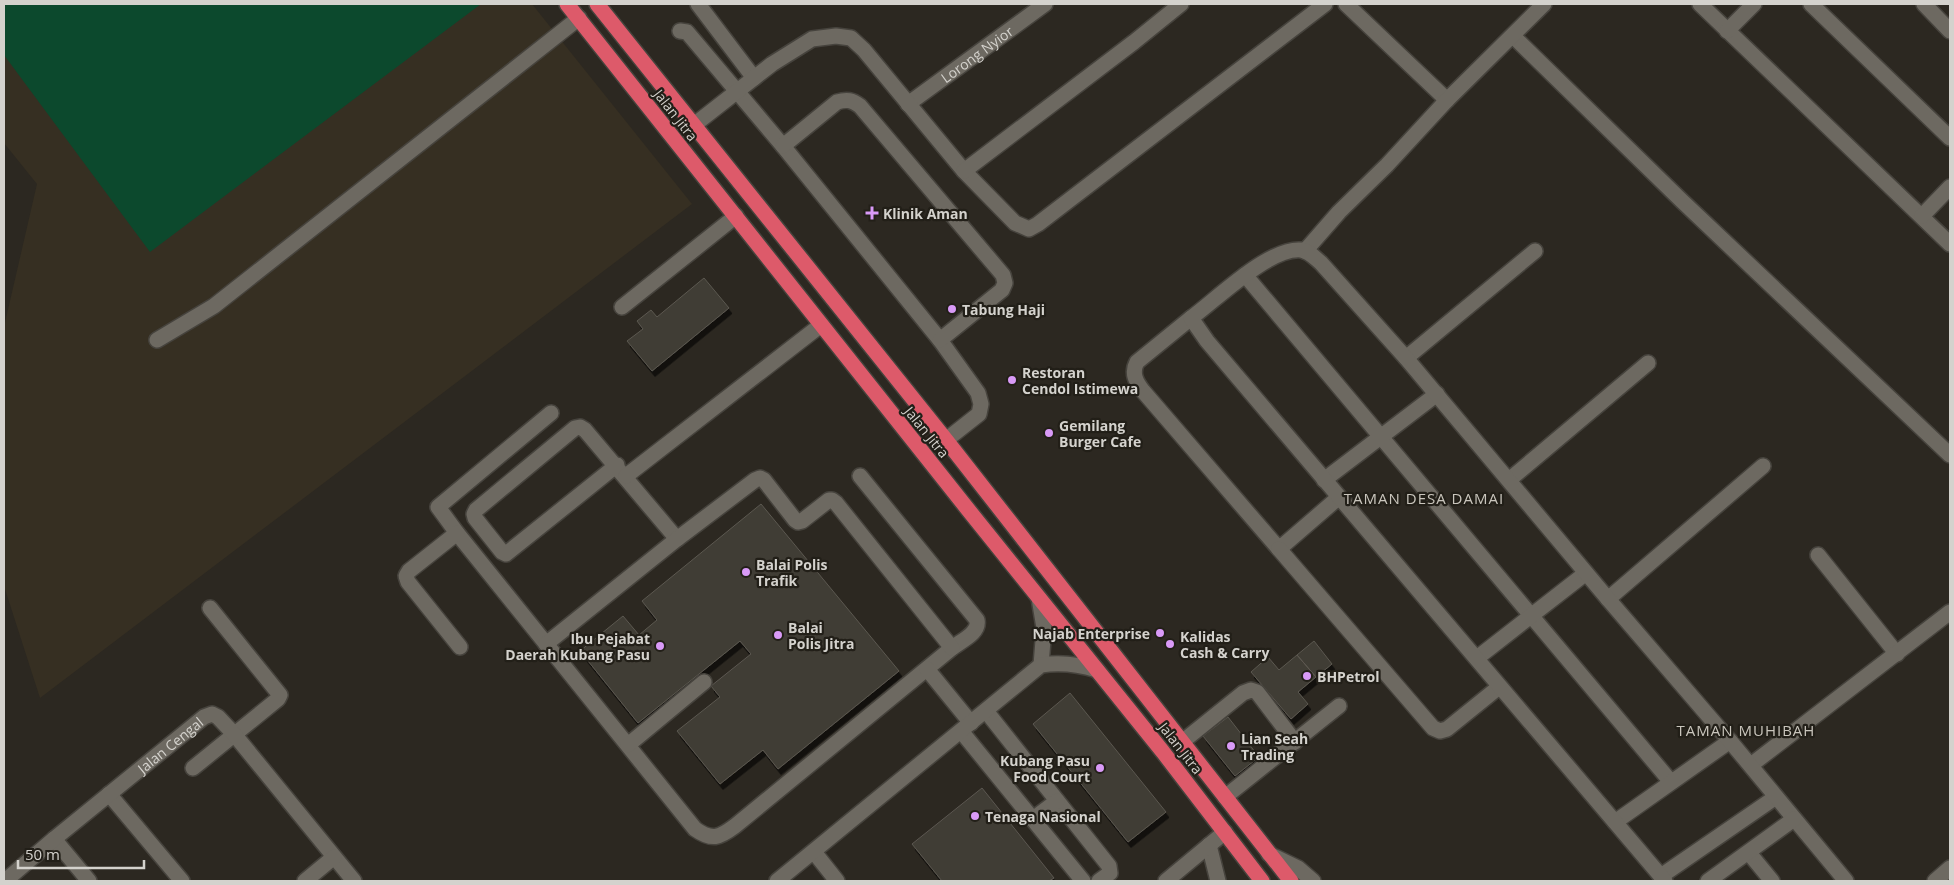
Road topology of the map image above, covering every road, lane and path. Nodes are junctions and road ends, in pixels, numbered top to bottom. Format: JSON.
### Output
{"nodes":[{"id":1,"x":567,"y":4,"type":"edge"},
{"id":2,"x":597,"y":4,"type":"edge"},
{"id":3,"x":698,"y":4,"type":"edge"},
{"id":4,"x":1045,"y":4,"type":"edge"},
{"id":5,"x":1181,"y":4,"type":"edge"},
{"id":6,"x":1325,"y":4,"type":"edge"},
{"id":7,"x":1346,"y":4,"type":"edge"},
{"id":8,"x":1544,"y":4,"type":"edge"},
{"id":9,"x":1700,"y":4,"type":"edge"},
{"id":10,"x":1754,"y":4,"type":"edge"},
{"id":11,"x":1811,"y":4,"type":"edge"},
{"id":12,"x":1924,"y":4,"type":"edge"},
{"id":13,"x":579,"y":18,"type":"junction"},
{"id":14,"x":1727,"y":30,"type":"junction"},
{"id":15,"x":680,"y":31,"type":"dead end"},
{"id":16,"x":1950,"y":31,"type":"edge"},
{"id":17,"x":1513,"y":36,"type":"junction"},
{"id":18,"x":754,"y":78,"type":"junction"},
{"id":19,"x":737,"y":92,"type":"junction"},
{"id":20,"x":1447,"y":100,"type":"junction"},
{"id":21,"x":908,"y":104,"type":"junction"},
{"id":22,"x":694,"y":125,"type":"junction"},
{"id":23,"x":1950,"y":138,"type":"edge"},
{"id":24,"x":782,"y":146,"type":"junction"},
{"id":25,"x":964,"y":171,"type":"junction"},
{"id":26,"x":1950,"y":187,"type":"edge"},
{"id":27,"x":736,"y":216,"type":"junction"},
{"id":28,"x":1922,"y":216,"type":"junction"},
{"id":29,"x":1950,"y":244,"type":"edge"},
{"id":30,"x":1305,"y":251,"type":"junction"},
{"id":31,"x":1536,"y":251,"type":"dead end"},
{"id":32,"x":1245,"y":274,"type":"junction"},
{"id":33,"x":622,"y":307,"type":"dead end"},
{"id":34,"x":1191,"y":318,"type":"junction"},
{"id":35,"x":822,"y":325,"type":"junction"},
{"id":36,"x":157,"y":340,"type":"dead end"},
{"id":37,"x":940,"y":340,"type":"junction"},
{"id":38,"x":1406,"y":358,"type":"junction"},
{"id":39,"x":1648,"y":363,"type":"dead end"},
{"id":40,"x":1437,"y":394,"type":"junction"},
{"id":41,"x":551,"y":413,"type":"dead end"},
{"id":42,"x":1381,"y":437,"type":"junction"},
{"id":43,"x":946,"y":440,"type":"junction"},
{"id":44,"x":1950,"y":455,"type":"edge"},
{"id":45,"x":1763,"y":466,"type":"dead end"},
{"id":46,"x":481,"y":470,"type":"junction"},
{"id":47,"x":621,"y":471,"type":"junction"},
{"id":48,"x":860,"y":476,"type":"dead end"},
{"id":49,"x":1324,"y":480,"type":"junction"},
{"id":50,"x":1509,"y":480,"type":"junction"},
{"id":51,"x":498,"y":490,"type":"junction"},
{"id":52,"x":1338,"y":498,"type":"junction"},
{"id":53,"x":457,"y":533,"type":"junction"},
{"id":54,"x":677,"y":539,"type":"junction"},
{"id":55,"x":1278,"y":549,"type":"junction"},
{"id":56,"x":1818,"y":555,"type":"dead end"},
{"id":57,"x":1586,"y":573,"type":"junction"},
{"id":58,"x":1039,"y":598,"type":"junction"},
{"id":59,"x":1608,"y":599,"type":"junction"},
{"id":60,"x":210,"y":608,"type":"dead end"},
{"id":61,"x":1950,"y":612,"type":"edge"},
{"id":62,"x":1532,"y":615,"type":"junction"},
{"id":63,"x":546,"y":644,"type":"junction"},
{"id":64,"x":460,"y":647,"type":"dead end"},
{"id":65,"x":952,"y":648,"type":"junction"},
{"id":66,"x":1897,"y":654,"type":"junction"},
{"id":67,"x":1477,"y":658,"type":"junction"},
{"id":68,"x":1041,"y":665,"type":"junction"},
{"id":69,"x":927,"y":669,"type":"junction"},
{"id":70,"x":1097,"y":670,"type":"junction"},
{"id":71,"x":704,"y":682,"type":"dead end"},
{"id":72,"x":1499,"y":687,"type":"junction"},
{"id":73,"x":1339,"y":706,"type":"dead end"},
{"id":74,"x":986,"y":711,"type":"junction"},
{"id":75,"x":966,"y":727,"type":"junction"},
{"id":76,"x":234,"y":734,"type":"junction"},
{"id":77,"x":1730,"y":741,"type":"junction"},
{"id":78,"x":1182,"y":742,"type":"junction"},
{"id":79,"x":1295,"y":742,"type":"junction"},
{"id":80,"x":628,"y":745,"type":"junction"},
{"id":81,"x":1750,"y":765,"type":"junction"},
{"id":82,"x":193,"y":768,"type":"dead end"},
{"id":83,"x":1671,"y":782,"type":"junction"},
{"id":84,"x":109,"y":794,"type":"junction"},
{"id":85,"x":1225,"y":797,"type":"junction"},
{"id":86,"x":1776,"y":797,"type":"junction"},
{"id":87,"x":1057,"y":801,"type":"junction"},
{"id":88,"x":1794,"y":818,"type":"junction"},
{"id":89,"x":1034,"y":819,"type":"junction"},
{"id":90,"x":1615,"y":822,"type":"junction"},
{"id":91,"x":1225,"y":832,"type":"junction"},
{"id":92,"x":54,"y":839,"type":"junction"},
{"id":93,"x":1209,"y":846,"type":"junction"},
{"id":94,"x":814,"y":852,"type":"junction"},
{"id":95,"x":1749,"y":852,"type":"junction"},
{"id":96,"x":1269,"y":854,"type":"junction"},
{"id":97,"x":334,"y":857,"type":"junction"},
{"id":98,"x":1950,"y":868,"type":"edge"},
{"id":99,"x":1663,"y":878,"type":"edge"},
{"id":100,"x":5,"y":881,"type":"edge"},
{"id":101,"x":89,"y":881,"type":"edge"},
{"id":102,"x":182,"y":881,"type":"edge"},
{"id":103,"x":305,"y":881,"type":"edge"},
{"id":104,"x":354,"y":881,"type":"edge"},
{"id":105,"x":777,"y":881,"type":"edge"},
{"id":106,"x":837,"y":881,"type":"edge"},
{"id":107,"x":1083,"y":881,"type":"edge"},
{"id":108,"x":1099,"y":881,"type":"edge"},
{"id":109,"x":1166,"y":881,"type":"edge"},
{"id":110,"x":1218,"y":881,"type":"edge"},
{"id":111,"x":1262,"y":881,"type":"edge"},
{"id":112,"x":1291,"y":881,"type":"edge"},
{"id":113,"x":1313,"y":881,"type":"edge"},
{"id":114,"x":1708,"y":881,"type":"edge"},
{"id":115,"x":1772,"y":881,"type":"edge"},
{"id":116,"x":1846,"y":881,"type":"edge"},
{"id":117,"x":1935,"y":881,"type":"edge"}],
"edges":[{"from":1,"to":13,"type":"highway","name":"Jalan Jitra"},
{"from":2,"to":22,"type":"highway","name":"Jalan Jitra"},
{"from":3,"to":18,"type":"street"},
{"from":4,"to":21,"type":"street","name":"Lorong Nyior"},
{"from":5,"to":25,"type":"street"},
{"from":6,"to":25,"type":"street"},
{"from":7,"to":20,"type":"street"},
{"from":8,"to":17,"type":"street"},
{"from":9,"to":14,"type":"street"},
{"from":10,"to":14,"type":"street"},
{"from":11,"to":23,"type":"street"},
{"from":12,"to":16,"type":"street"},
{"from":13,"to":27,"type":"highway","name":"Jalan Jitra"},
{"from":13,"to":36,"type":"street"},
{"from":14,"to":28,"type":"street"},
{"from":15,"to":19,"type":"street"},
{"from":17,"to":20,"type":"street"},
{"from":17,"to":44,"type":"street"},
{"from":18,"to":19,"type":"street"},
{"from":18,"to":21,"type":"street"},
{"from":19,"to":22,"type":"street"},
{"from":19,"to":24,"type":"street"},
{"from":20,"to":30,"type":"street"},
{"from":21,"to":25,"type":"street"},
{"from":22,"to":43,"type":"highway","name":"Jalan Jitra"},
{"from":24,"to":37,"type":"street"},
{"from":24,"to":37,"type":"street"},
{"from":26,"to":28,"type":"street"},
{"from":27,"to":33,"type":"street"},
{"from":27,"to":35,"type":"highway","name":"Jalan Jitra"},
{"from":28,"to":29,"type":"street"},
{"from":30,"to":32,"type":"street"},
{"from":30,"to":38,"type":"street"},
{"from":31,"to":38,"type":"street"},
{"from":32,"to":34,"type":"street"},
{"from":32,"to":42,"type":"street"},
{"from":34,"to":49,"type":"street"},
{"from":34,"to":55,"type":"street"},
{"from":35,"to":47,"type":"street"},
{"from":35,"to":58,"type":"highway","name":"Jalan Jitra"},
{"from":37,"to":43,"type":"street"},
{"from":38,"to":40,"type":"street"},
{"from":39,"to":50,"type":"street"},
{"from":40,"to":42,"type":"street"},
{"from":40,"to":50,"type":"street"},
{"from":41,"to":46,"type":"street"},
{"from":42,"to":49,"type":"street"},
{"from":42,"to":62,"type":"street"},
{"from":43,"to":78,"type":"highway","name":"Jalan Jitra"},
{"from":45,"to":59,"type":"street"},
{"from":46,"to":51,"type":"street"},
{"from":46,"to":53,"type":"street"},
{"from":47,"to":51,"type":"street"},
{"from":47,"to":51,"type":"street"},
{"from":47,"to":54,"type":"street"},
{"from":48,"to":65,"type":"street"},
{"from":49,"to":52,"type":"street"},
{"from":50,"to":57,"type":"street"},
{"from":52,"to":55,"type":"street"},
{"from":52,"to":67,"type":"street"},
{"from":53,"to":63,"type":"street"},
{"from":53,"to":64,"type":"street"},
{"from":54,"to":63,"type":"street"},
{"from":54,"to":65,"type":"street"},
{"from":55,"to":72,"type":"street"},
{"from":56,"to":66,"type":"street"},
{"from":57,"to":59,"type":"street"},
{"from":57,"to":62,"type":"street"},
{"from":58,"to":68,"type":"street"},
{"from":58,"to":70,"type":"highway","name":"Jalan Jitra"},
{"from":59,"to":77,"type":"street"},
{"from":60,"to":76,"type":"street"},
{"from":61,"to":66,"type":"street"},
{"from":62,"to":67,"type":"street"},
{"from":62,"to":83,"type":"street"},
{"from":63,"to":80,"type":"street"},
{"from":65,"to":69,"type":"street"},
{"from":66,"to":81,"type":"street"},
{"from":67,"to":72,"type":"street"},
{"from":68,"to":70,"type":"street"},
{"from":68,"to":74,"type":"street"},
{"from":69,"to":75,"type":"street"},
{"from":69,"to":80,"type":"street"},
{"from":70,"to":91,"type":"highway","name":"Jalan Jitra"},
{"from":71,"to":80,"type":"street"},
{"from":72,"to":90,"type":"street"},
{"from":73,"to":79,"type":"street"},
{"from":74,"to":75,"type":"street"},
{"from":74,"to":87,"type":"street"},
{"from":75,"to":89,"type":"street"},
{"from":75,"to":94,"type":"street"},
{"from":76,"to":82,"type":"street"},
{"from":76,"to":84,"type":"street","name":"Jalan Cengal"},
{"from":76,"to":97,"type":"street","name":"Jalan Cengal"},
{"from":77,"to":81,"type":"street"},
{"from":77,"to":83,"type":"street"},
{"from":78,"to":79,"type":"street"},
{"from":78,"to":85,"type":"highway","name":"Jalan Jitra"},
{"from":79,"to":85,"type":"street"},
{"from":81,"to":86,"type":"street"},
{"from":83,"to":90,"type":"street"},
{"from":84,"to":92,"type":"street","name":"Jalan Cengal"},
{"from":84,"to":102,"type":"street"},
{"from":85,"to":96,"type":"highway","name":"Jalan Jitra"},
{"from":86,"to":88,"type":"street"},
{"from":86,"to":99,"type":"street"},
{"from":87,"to":89,"type":"street"},
{"from":87,"to":108,"type":"street"},
{"from":88,"to":95,"type":"street"},
{"from":88,"to":116,"type":"street"},
{"from":89,"to":107,"type":"street"},
{"from":90,"to":99,"type":"street"},
{"from":91,"to":93,"type":"street"},
{"from":91,"to":111,"type":"highway","name":"Jalan Jitra"},
{"from":92,"to":100,"type":"street","name":"Jalan Cengal"},
{"from":92,"to":101,"type":"street"},
{"from":93,"to":109,"type":"street"},
{"from":93,"to":110,"type":"street"},
{"from":94,"to":105,"type":"street"},
{"from":94,"to":106,"type":"street"},
{"from":95,"to":114,"type":"street"},
{"from":95,"to":115,"type":"street"},
{"from":96,"to":112,"type":"highway","name":"Jalan Jitra"},
{"from":96,"to":113,"type":"street"},
{"from":97,"to":103,"type":"street"},
{"from":97,"to":104,"type":"street","name":"Jalan Cengal"},
{"from":98,"to":117,"type":"street"}]}
